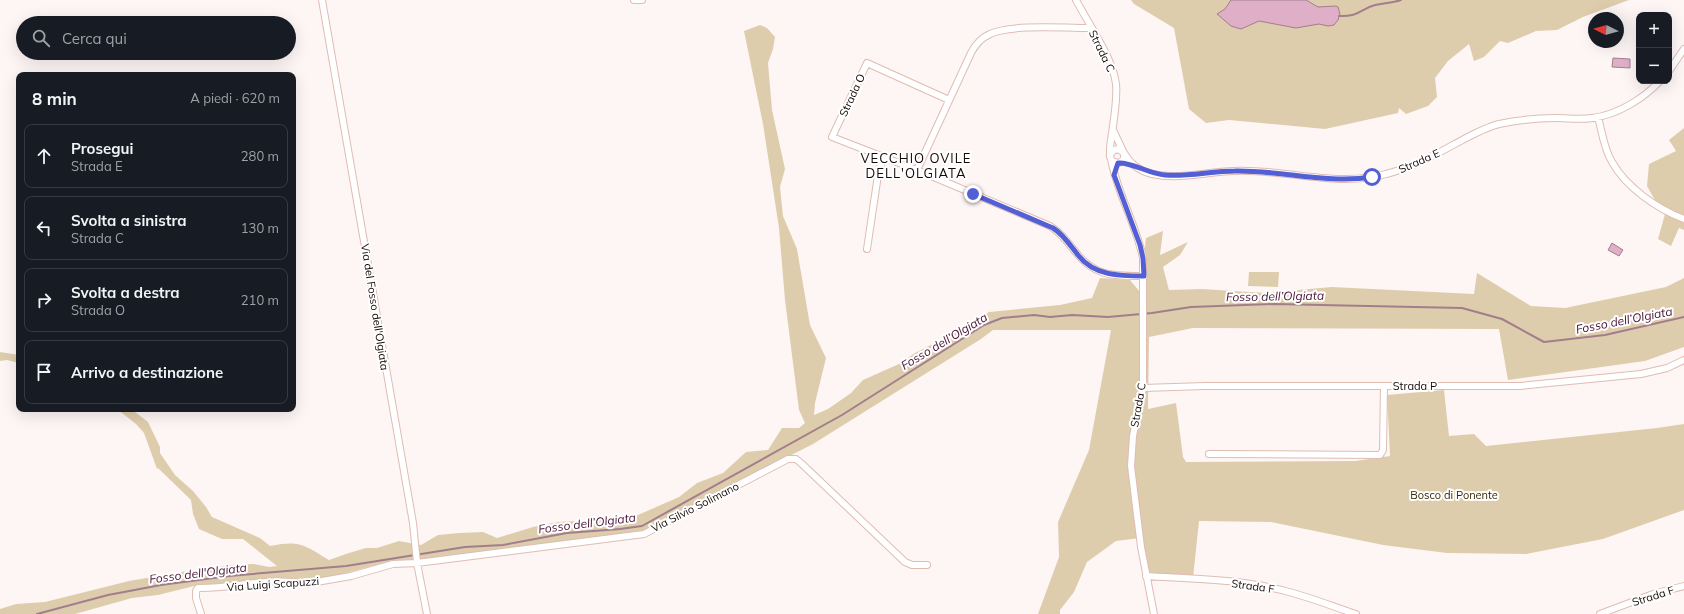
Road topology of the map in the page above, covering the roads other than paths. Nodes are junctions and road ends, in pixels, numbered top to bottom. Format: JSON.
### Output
{"nodes":[{"id":1,"x":322,"y":0,"type":"edge"},
{"id":2,"x":634,"y":0,"type":"edge"},
{"id":3,"x":642,"y":0,"type":"edge"},
{"id":4,"x":1076,"y":0,"type":"edge"},
{"id":5,"x":1091,"y":28,"type":"junction"},
{"id":6,"x":1684,"y":50,"type":"edge"},
{"id":7,"x":1672,"y":67,"type":"edge"},
{"id":8,"x":1656,"y":84,"type":"edge"},
{"id":9,"x":949,"y":100,"type":"junction"},
{"id":10,"x":1598,"y":117,"type":"junction"},
{"id":11,"x":1112,"y":128,"type":"junction"},
{"id":12,"x":1123,"y":152,"type":"junction"},
{"id":13,"x":883,"y":157,"type":"junction"},
{"id":14,"x":1110,"y":157,"type":"junction"},
{"id":15,"x":1119,"y":163,"type":"junction"},
{"id":16,"x":1140,"y":169,"type":"junction"},
{"id":17,"x":917,"y":170,"type":"junction"},
{"id":18,"x":1114,"y":175,"type":"junction"},
{"id":19,"x":1684,"y":219,"type":"edge"},
{"id":20,"x":867,"y":249,"type":"dead end"},
{"id":21,"x":1144,"y":276,"type":"junction"},
{"id":22,"x":1684,"y":360,"type":"edge"},
{"id":23,"x":1384,"y":386,"type":"junction"},
{"id":24,"x":1143,"y":388,"type":"junction"},
{"id":25,"x":1209,"y":454,"type":"dead end"},
{"id":26,"x":416,"y":557,"type":"junction"},
{"id":27,"x":927,"y":565,"type":"dead end"},
{"id":28,"x":1146,"y":576,"type":"junction"},
{"id":29,"x":1684,"y":586,"type":"edge"},
{"id":30,"x":200,"y":614,"type":"edge"},
{"id":31,"x":427,"y":614,"type":"edge"},
{"id":32,"x":1154,"y":614,"type":"edge"},
{"id":33,"x":1356,"y":614,"type":"edge"},
{"id":34,"x":1600,"y":614,"type":"edge"}],
"edges":[{"from":1,"to":26,"type":"street","name":"Via del Fosso dell'Olgiata"},
{"from":2,"to":3,"type":"street"},
{"from":4,"to":5,"type":"street","name":"Strada C"},
{"from":5,"to":9,"type":"street"},
{"from":5,"to":11,"type":"street","name":"Strada C"},
{"from":6,"to":7,"type":"street"},
{"from":8,"to":10,"type":"street","name":"Strada E"},
{"from":9,"to":13,"type":"street","name":"Strada O"},
{"from":9,"to":17,"type":"street"},
{"from":10,"to":16,"type":"street","name":"Strada E"},
{"from":10,"to":19,"type":"street"},
{"from":11,"to":12,"type":"street","name":"Strada C"},
{"from":11,"to":14,"type":"street","name":"Strada C"},
{"from":12,"to":14,"type":"street"},
{"from":12,"to":15,"type":"street"},
{"from":12,"to":16,"type":"street","name":"Strada E"},
{"from":13,"to":17,"type":"street","name":"Strada O"},
{"from":13,"to":20,"type":"street"},
{"from":14,"to":15,"type":"street"},
{"from":14,"to":18,"type":"street","name":"Strada C"},
{"from":15,"to":16,"type":"street","name":"Strada E"},
{"from":15,"to":18,"type":"street"},
{"from":17,"to":21,"type":"street","name":"Strada O"},
{"from":18,"to":21,"type":"street","name":"Strada C"},
{"from":21,"to":24,"type":"street","name":"Strada C"},
{"from":22,"to":23,"type":"street","name":"Strada P"},
{"from":23,"to":24,"type":"street","name":"Strada P"},
{"from":23,"to":25,"type":"street"},
{"from":24,"to":28,"type":"street","name":"Strada C"},
{"from":26,"to":27,"type":"street","name":"Via Silvio Solimano"},
{"from":26,"to":30,"type":"street","name":"Via Luigi Scapuzzi"},
{"from":26,"to":31,"type":"street","name":"Via del Fosso dell'Olgiata"},
{"from":28,"to":32,"type":"street","name":"Strada C"},
{"from":28,"to":33,"type":"street","name":"Strada F"},
{"from":29,"to":34,"type":"street","name":"Strada F"}]}
